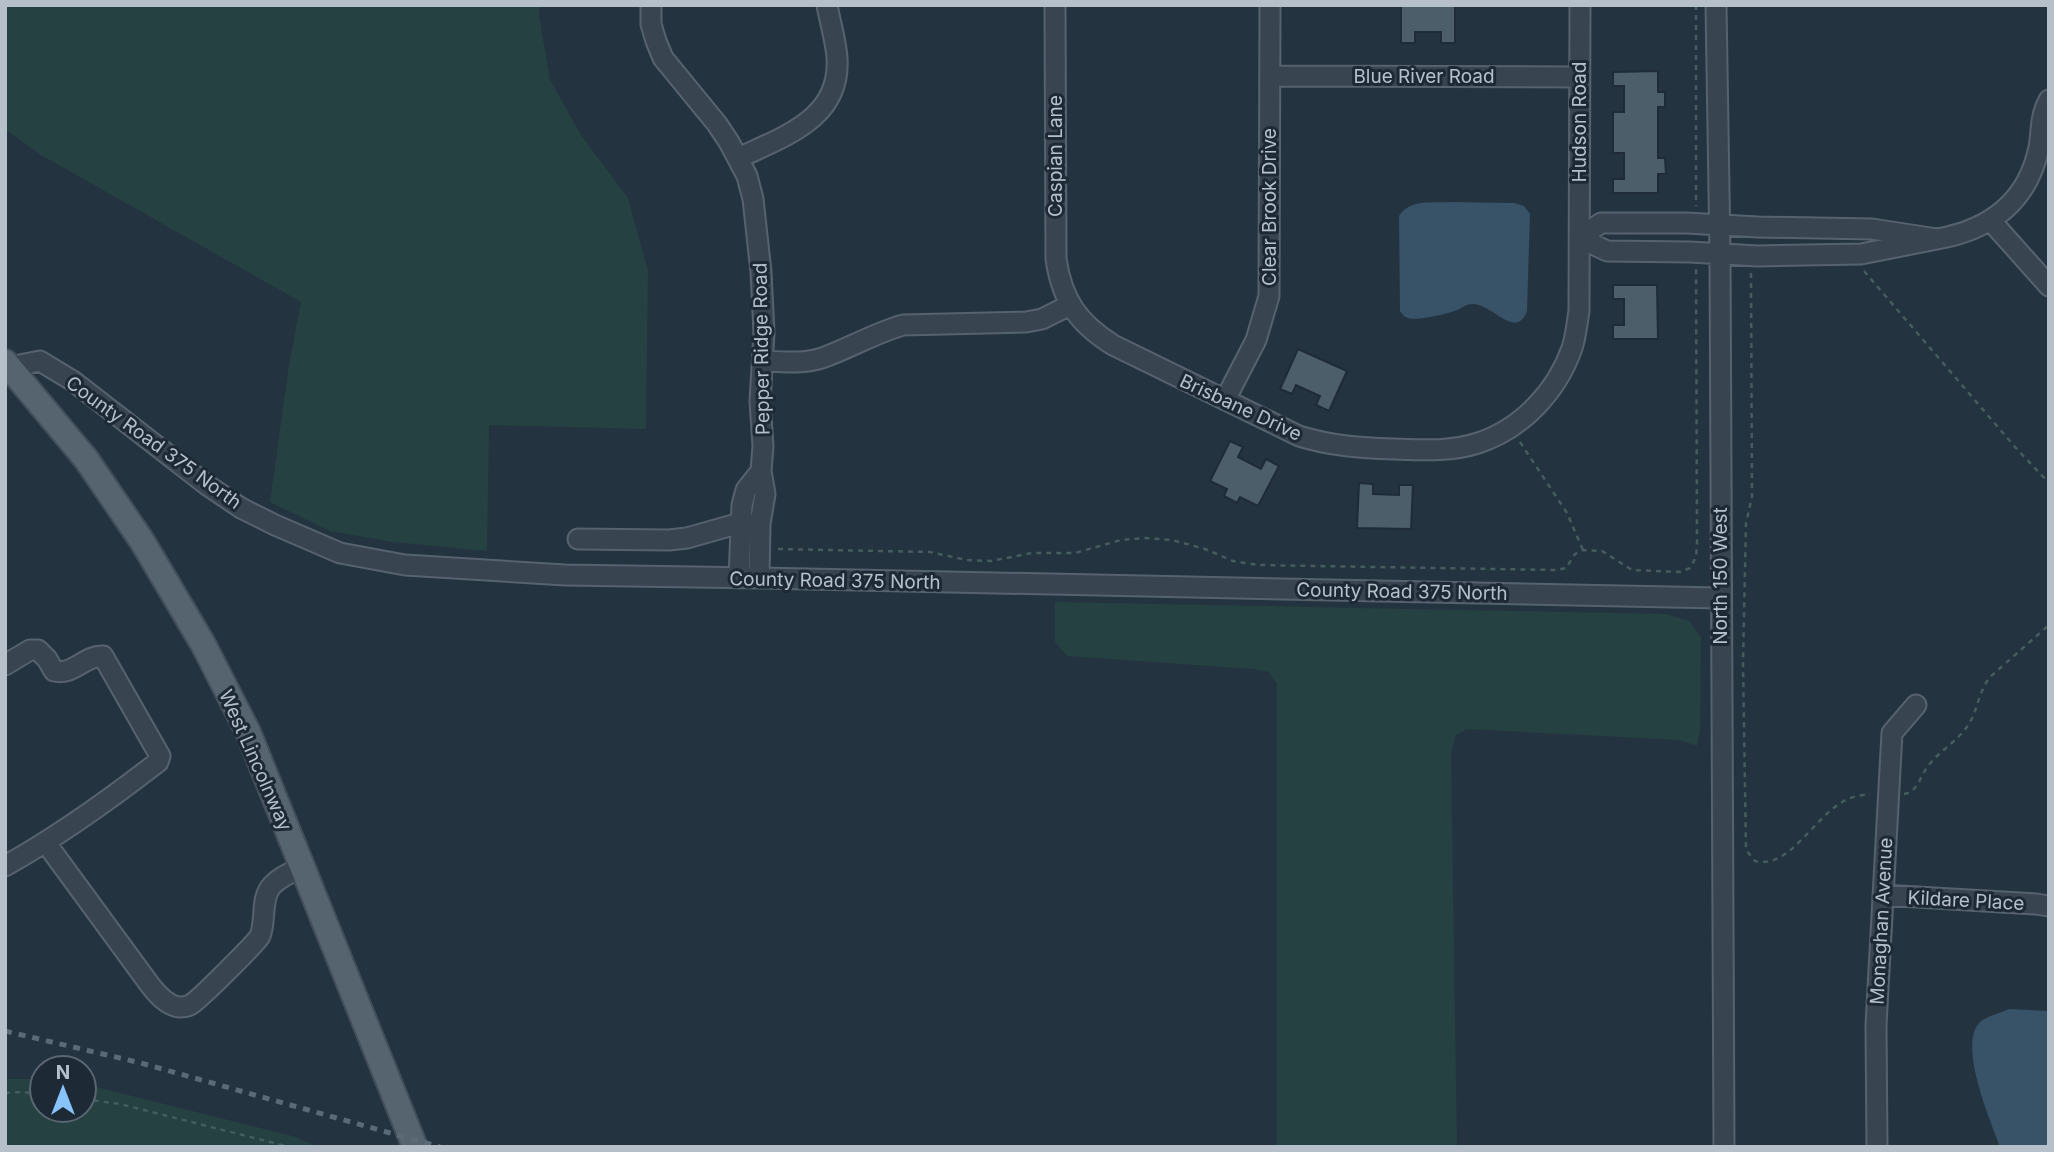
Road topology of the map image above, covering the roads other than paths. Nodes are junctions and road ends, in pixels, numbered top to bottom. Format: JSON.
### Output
{"nodes":[{"id":1,"x":651,"y":5,"type":"edge"},
{"id":2,"x":827,"y":5,"type":"edge"},
{"id":3,"x":1055,"y":5,"type":"edge"},
{"id":4,"x":1270,"y":5,"type":"edge"},
{"id":5,"x":1580,"y":5,"type":"edge"},
{"id":6,"x":1716,"y":5,"type":"edge"},
{"id":7,"x":1270,"y":76,"type":"junction"},
{"id":8,"x":1579,"y":76,"type":"junction"},
{"id":9,"x":2049,"y":100,"type":"edge"},
{"id":10,"x":739,"y":158,"type":"junction"},
{"id":11,"x":1991,"y":221,"type":"junction"},
{"id":12,"x":1719,"y":224,"type":"junction"},
{"id":13,"x":1580,"y":238,"type":"junction"},
{"id":14,"x":1937,"y":239,"type":"junction"},
{"id":15,"x":1720,"y":253,"type":"junction"},
{"id":16,"x":2049,"y":286,"type":"edge"},
{"id":17,"x":1070,"y":305,"type":"junction"},
{"id":18,"x":763,"y":361,"type":"junction"},
{"id":19,"x":7,"y":364,"type":"edge"},
{"id":20,"x":1225,"y":400,"type":"junction"},
{"id":21,"x":750,"y":524,"type":"junction"},
{"id":22,"x":578,"y":539,"type":"dead end"},
{"id":23,"x":749,"y":578,"type":"junction"},
{"id":24,"x":1720,"y":598,"type":"junction"},
{"id":25,"x":5,"y":665,"type":"edge"},
{"id":26,"x":1916,"y":705,"type":"dead end"},
{"id":27,"x":46,"y":843,"type":"junction"},
{"id":28,"x":5,"y":866,"type":"edge"},
{"id":29,"x":302,"y":867,"type":"junction"},
{"id":30,"x":1883,"y":895,"type":"junction"},
{"id":31,"x":2049,"y":906,"type":"edge"},
{"id":32,"x":415,"y":1147,"type":"edge"},
{"id":33,"x":1724,"y":1147,"type":"edge"},
{"id":34,"x":1877,"y":1147,"type":"edge"}],
"edges":[{"from":1,"to":10,"type":"street","name":"Pepper Ridge Road"},
{"from":2,"to":10,"type":"street"},
{"from":3,"to":17,"type":"street","name":"Caspian Lane"},
{"from":4,"to":7,"type":"street","name":"Clear Brook Drive"},
{"from":5,"to":8,"type":"street","name":"Hudson Road"},
{"from":6,"to":12,"type":"street","name":"North 150 West"},
{"from":7,"to":8,"type":"street","name":"Blue River Road"},
{"from":7,"to":20,"type":"street","name":"Clear Brook Drive"},
{"from":8,"to":13,"type":"street","name":"Hudson Road"},
{"from":9,"to":11,"type":"street"},
{"from":10,"to":18,"type":"street","name":"Pepper Ridge Road"},
{"from":11,"to":14,"type":"street"},
{"from":11,"to":16,"type":"street"},
{"from":12,"to":13,"type":"street"},
{"from":12,"to":14,"type":"street"},
{"from":12,"to":15,"type":"street","name":"North 150 West"},
{"from":13,"to":15,"type":"street"},
{"from":13,"to":20,"type":"street","name":"Brisbane Drive"},
{"from":14,"to":15,"type":"street"},
{"from":15,"to":24,"type":"street","name":"North 150 West"},
{"from":17,"to":18,"type":"street"},
{"from":17,"to":20,"type":"street","name":"Brisbane Drive"},
{"from":18,"to":21,"type":"street","name":"Pepper Ridge Road"},
{"from":19,"to":23,"type":"street","name":"County Road 375 North"},
{"from":19,"to":29,"type":"main road","name":"West Lincolnway"},
{"from":21,"to":22,"type":"street"},
{"from":21,"to":23,"type":"street","name":"Pepper Ridge Road"},
{"from":23,"to":24,"type":"street","name":"County Road 375 North"},
{"from":24,"to":33,"type":"street","name":"North 150 West"},
{"from":25,"to":27,"type":"street"},
{"from":26,"to":30,"type":"street","name":"Monaghan Avenue"},
{"from":27,"to":28,"type":"street"},
{"from":27,"to":29,"type":"street"},
{"from":29,"to":32,"type":"main road","name":"West Lincolnway"},
{"from":30,"to":31,"type":"street","name":"Kildare Place"},
{"from":30,"to":34,"type":"street","name":"Monaghan Avenue"}]}
